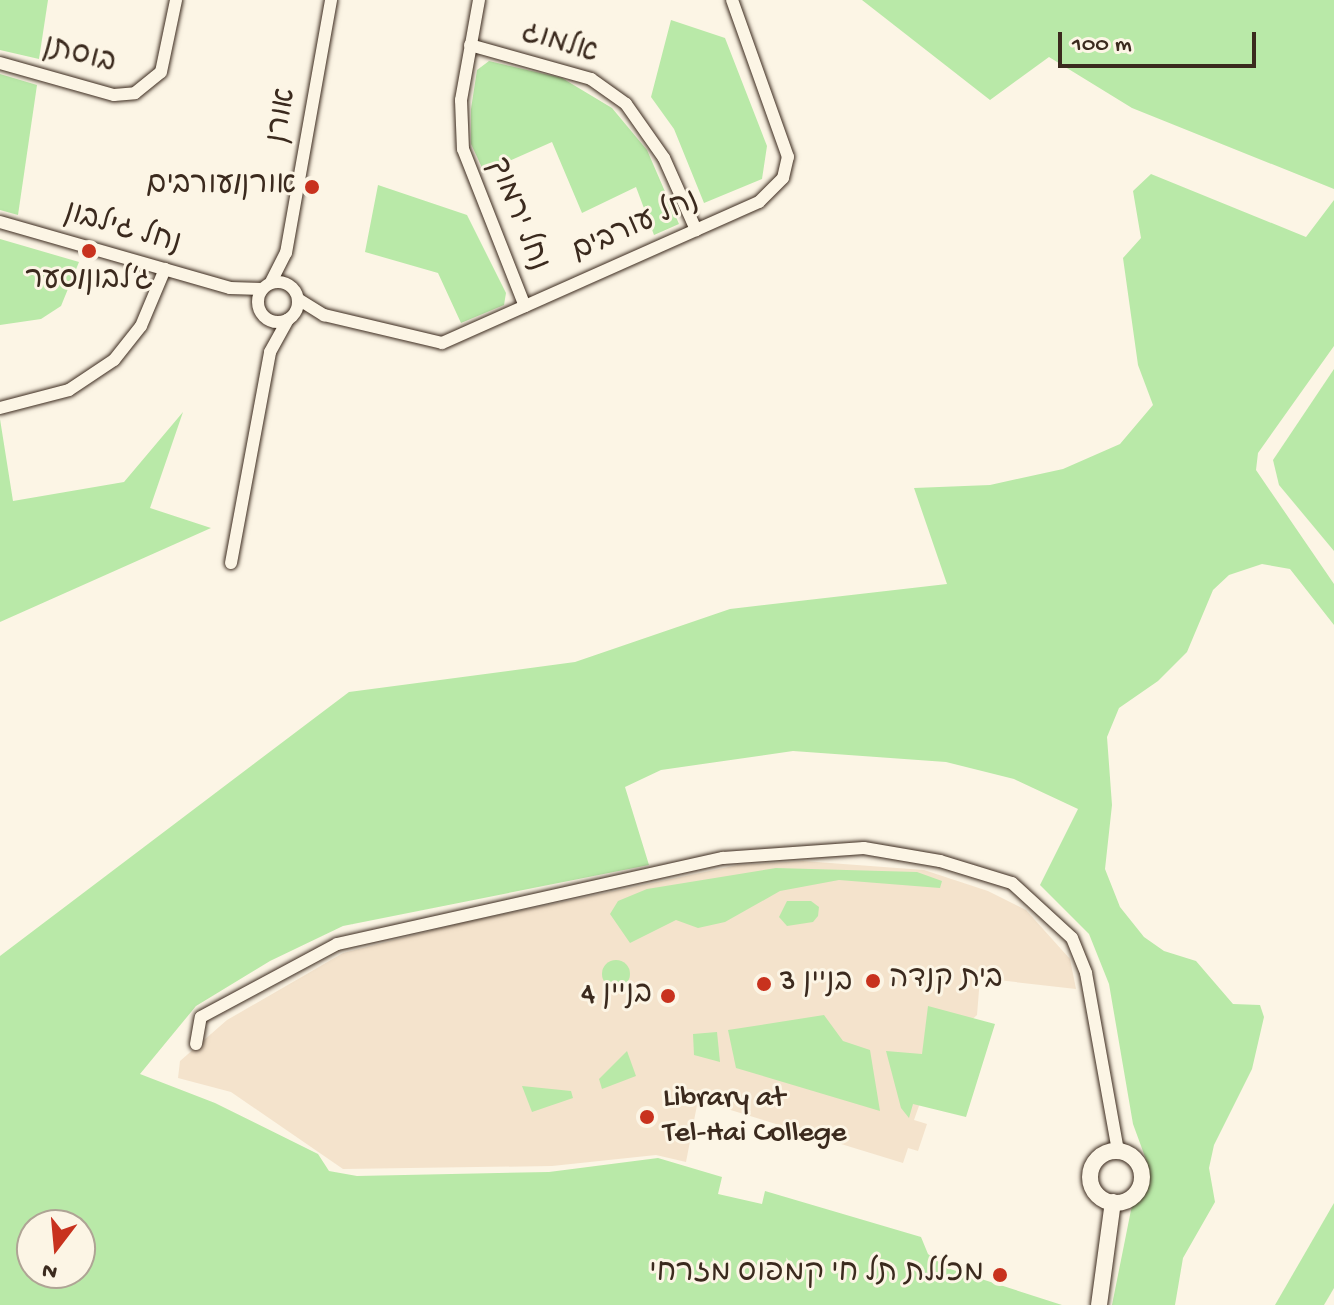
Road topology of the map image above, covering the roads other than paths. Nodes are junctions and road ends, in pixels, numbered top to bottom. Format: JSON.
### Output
{"nodes":[{"id":1,"x":176,"y":0,"type":"edge"},
{"id":2,"x":479,"y":0,"type":"edge"},
{"id":3,"x":732,"y":0,"type":"edge"},
{"id":4,"x":326,"y":1,"type":"edge"},
{"id":5,"x":470,"y":45,"type":"junction"},
{"id":6,"x":0,"y":63,"type":"edge"},
{"id":7,"x":0,"y":222,"type":"edge"},
{"id":8,"x":696,"y":230,"type":"junction"},
{"id":9,"x":288,"y":242,"type":"junction"},
{"id":10,"x":165,"y":269,"type":"junction"},
{"id":11,"x":266,"y":286,"type":"junction"},
{"id":12,"x":230,"y":288,"type":"junction"},
{"id":13,"x":296,"y":294,"type":"junction"},
{"id":14,"x":525,"y":306,"type":"junction"},
{"id":15,"x":260,"y":311,"type":"junction"},
{"id":16,"x":324,"y":315,"type":"junction"},
{"id":17,"x":289,"y":319,"type":"junction"},
{"id":18,"x":270,"y":352,"type":"junction"},
{"id":19,"x":0,"y":408,"type":"edge"},
{"id":20,"x":231,"y":563,"type":"dead end"},
{"id":21,"x":196,"y":1044,"type":"dead end"},
{"id":22,"x":1118,"y":1151,"type":"junction"},
{"id":23,"x":1113,"y":1202,"type":"junction"},
{"id":24,"x":1099,"y":1305,"type":"edge"}],
"edges":[{"from":1,"to":6,"type":"street","name":"בוסתן"},
{"from":2,"to":5,"type":"street","name":"נחל ירמוך"},
{"from":3,"to":8,"type":"street","name":"נחל עורבים"},
{"from":4,"to":9,"type":"street","name":"אורן"},
{"from":5,"to":8,"type":"street","name":"אלמוג"},
{"from":5,"to":14,"type":"street","name":"נחל ירמוך"},
{"from":7,"to":10,"type":"street","name":"נחל ג'לבון"},
{"from":8,"to":14,"type":"street","name":"נחל עורבים"},
{"from":9,"to":11,"type":"street","name":"אורן"},
{"from":9,"to":13,"type":"street","name":"אורן"},
{"from":10,"to":12,"type":"street","name":"נחל ג'לבון"},
{"from":10,"to":19,"type":"street"},
{"from":11,"to":12,"type":"street","name":"נחל ג'לבון"},
{"from":11,"to":13,"type":"street","name":"נחל עורבים"},
{"from":11,"to":15,"type":"street","name":"אורן"},
{"from":12,"to":15,"type":"street","name":"נחל ג'לבון"},
{"from":13,"to":16,"type":"street","name":"נחל עורבים"},
{"from":13,"to":17,"type":"street"},
{"from":14,"to":16,"type":"street","name":"נחל עורבים"},
{"from":15,"to":17,"type":"street","name":"נחל עורבים"},
{"from":15,"to":18,"type":"street"},
{"from":16,"to":17,"type":"street","name":"נחל עורבים"},
{"from":17,"to":18,"type":"street"},
{"from":18,"to":20,"type":"street"},
{"from":21,"to":22,"type":"street"},
{"from":22,"to":23,"type":"street"},
{"from":22,"to":23,"type":"street"},
{"from":23,"to":24,"type":"street"}]}
